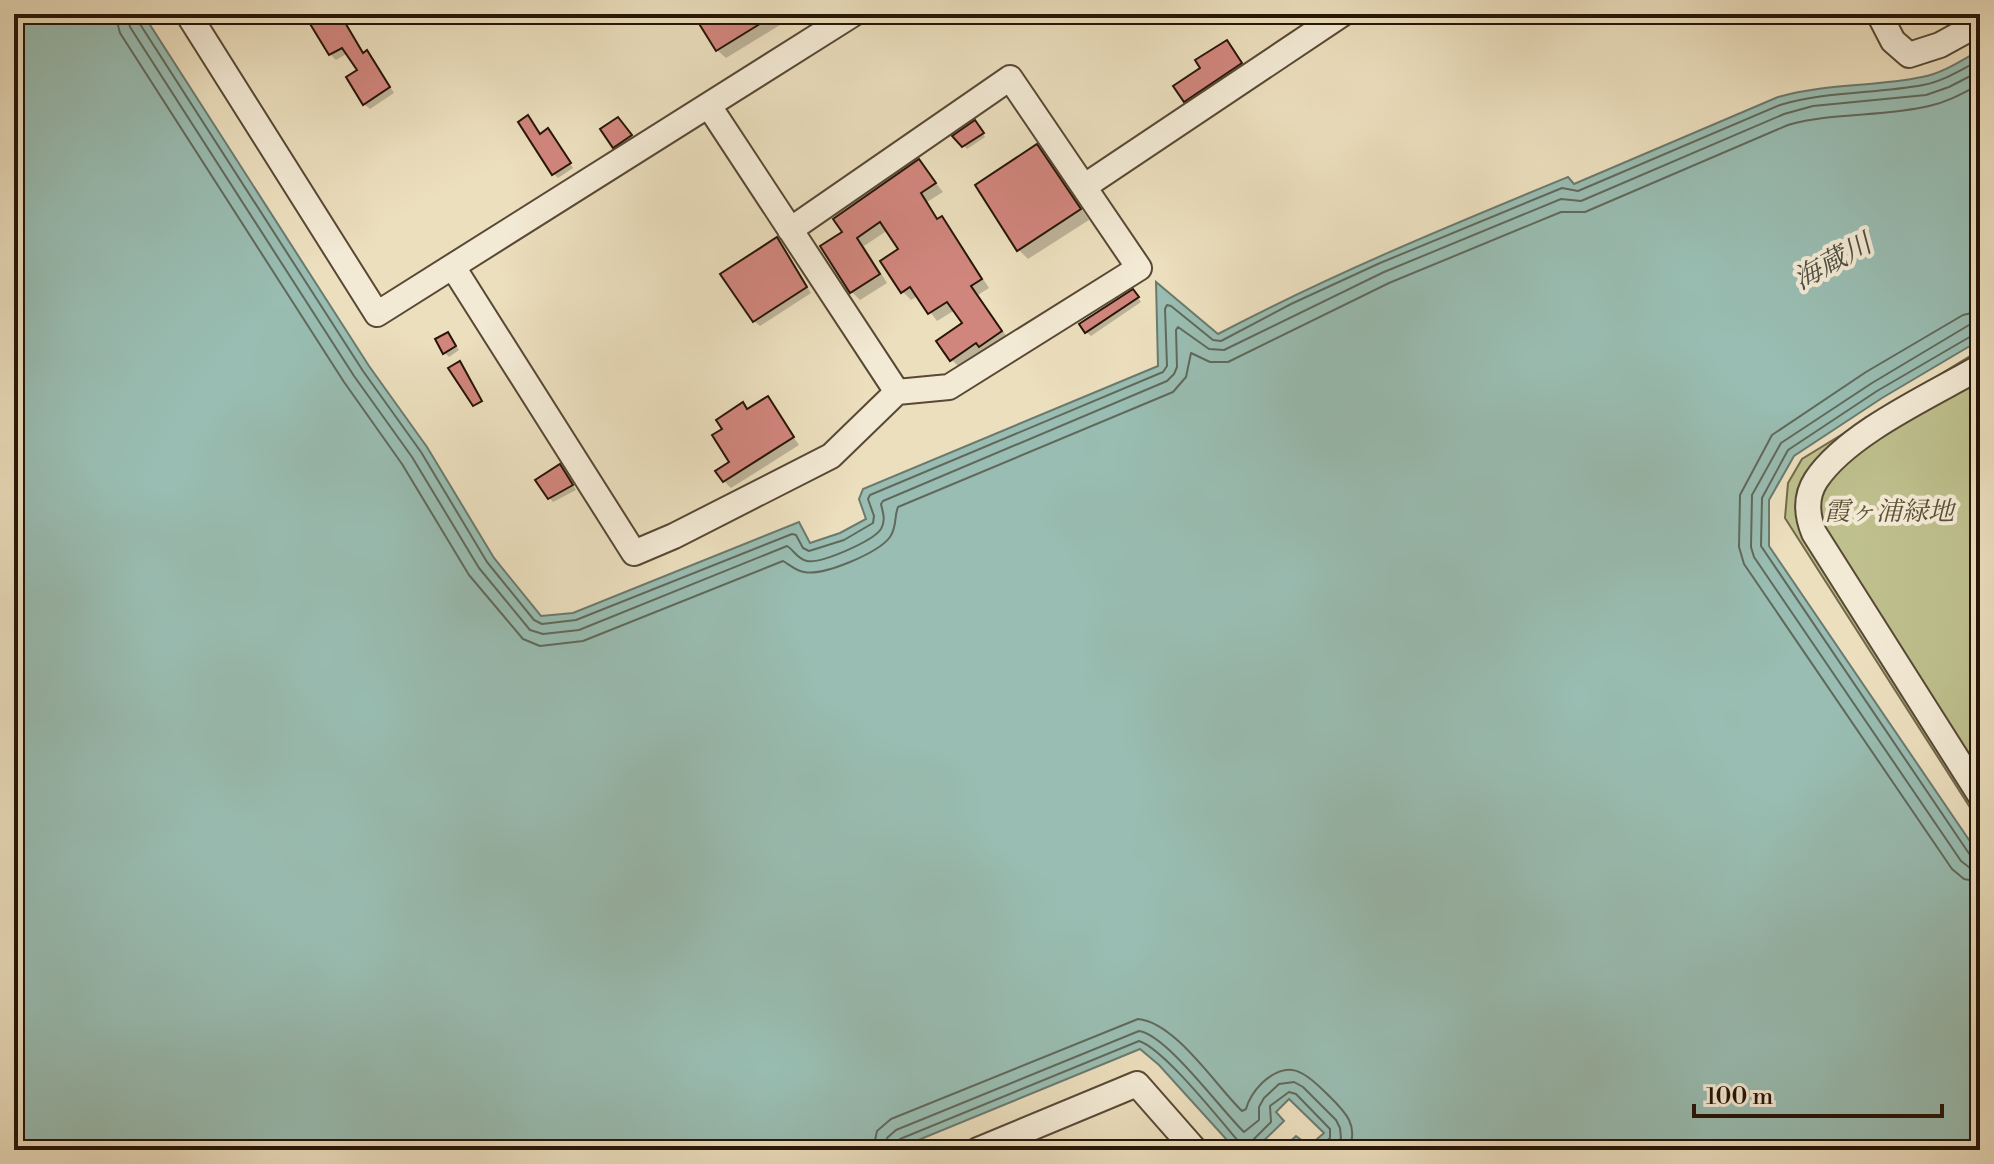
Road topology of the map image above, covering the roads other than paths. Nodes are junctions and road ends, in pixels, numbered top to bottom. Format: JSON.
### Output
{"nodes":[{"id":1,"x":188,"y":14,"type":"edge"},
{"id":2,"x":853,"y":14,"type":"edge"},
{"id":3,"x":1342,"y":14,"type":"edge"},
{"id":4,"x":1879,"y":14,"type":"edge"},
{"id":5,"x":1980,"y":23,"type":"edge"},
{"id":6,"x":709,"y":106,"type":"junction"},
{"id":7,"x":1085,"y":186,"type":"junction"},
{"id":8,"x":790,"y":230,"type":"junction"},
{"id":9,"x":453,"y":267,"type":"junction"},
{"id":10,"x":1980,"y":367,"type":"edge"},
{"id":11,"x":897,"y":392,"type":"junction"},
{"id":12,"x":1980,"y":795,"type":"edge"},
{"id":13,"x":978,"y":1150,"type":"edge"},
{"id":14,"x":1195,"y":1150,"type":"edge"}],
"edges":[{"from":1,"to":9,"type":"street"},
{"from":2,"to":6,"type":"street"},
{"from":3,"to":7,"type":"street"},
{"from":4,"to":5,"type":"street"},
{"from":6,"to":8,"type":"street"},
{"from":6,"to":9,"type":"street"},
{"from":7,"to":8,"type":"street"},
{"from":7,"to":11,"type":"street"},
{"from":8,"to":11,"type":"street"},
{"from":9,"to":11,"type":"street"},
{"from":10,"to":12,"type":"street"},
{"from":13,"to":14,"type":"street"}]}
